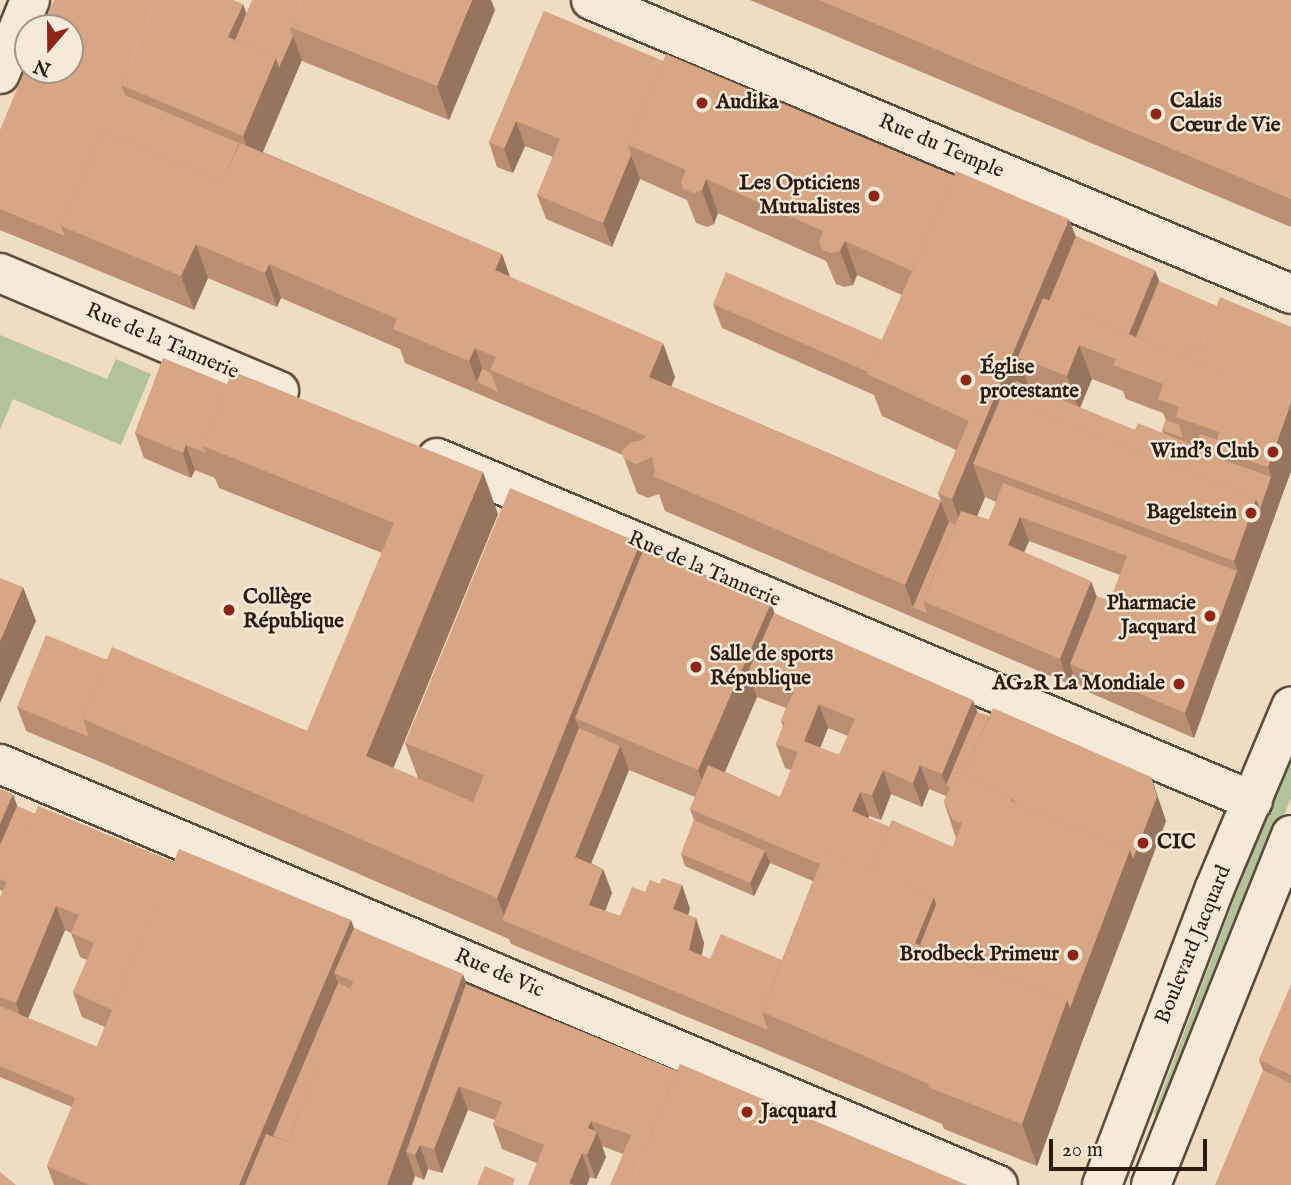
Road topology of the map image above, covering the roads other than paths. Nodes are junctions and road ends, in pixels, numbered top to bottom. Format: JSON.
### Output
{"nodes":[{"id":1,"x":30,"y":0,"type":"edge"},
{"id":2,"x":591,"y":0,"type":"edge"},
{"id":3,"x":0,"y":74,"type":"edge"},
{"id":4,"x":0,"y":273,"type":"edge"},
{"id":5,"x":1291,"y":294,"type":"edge"},
{"id":6,"x":307,"y":403,"type":"edge"},
{"id":7,"x":410,"y":446,"type":"edge"},
{"id":8,"x":1291,"y":707,"type":"edge"},
{"id":9,"x":0,"y":764,"type":"edge"},
{"id":10,"x":1253,"y":801,"type":"junction"},
{"id":11,"x":1291,"y":835,"type":"edge"},
{"id":12,"x":999,"y":1185,"type":"edge"},
{"id":13,"x":1101,"y":1185,"type":"edge"},
{"id":14,"x":1151,"y":1185,"type":"edge"}],
"edges":[{"from":1,"to":3,"type":"street"},
{"from":2,"to":5,"type":"street","name":"Rue du Temple"},
{"from":4,"to":6,"type":"street","name":"Rue de la Tannerie"},
{"from":7,"to":10,"type":"street","name":"Rue de la Tannerie"},
{"from":8,"to":10,"type":"street","name":"Boulevard Jacquard"},
{"from":9,"to":12,"type":"street","name":"Rue de Vic"},
{"from":10,"to":13,"type":"street","name":"Boulevard Jacquard"},
{"from":11,"to":14,"type":"street"}]}
